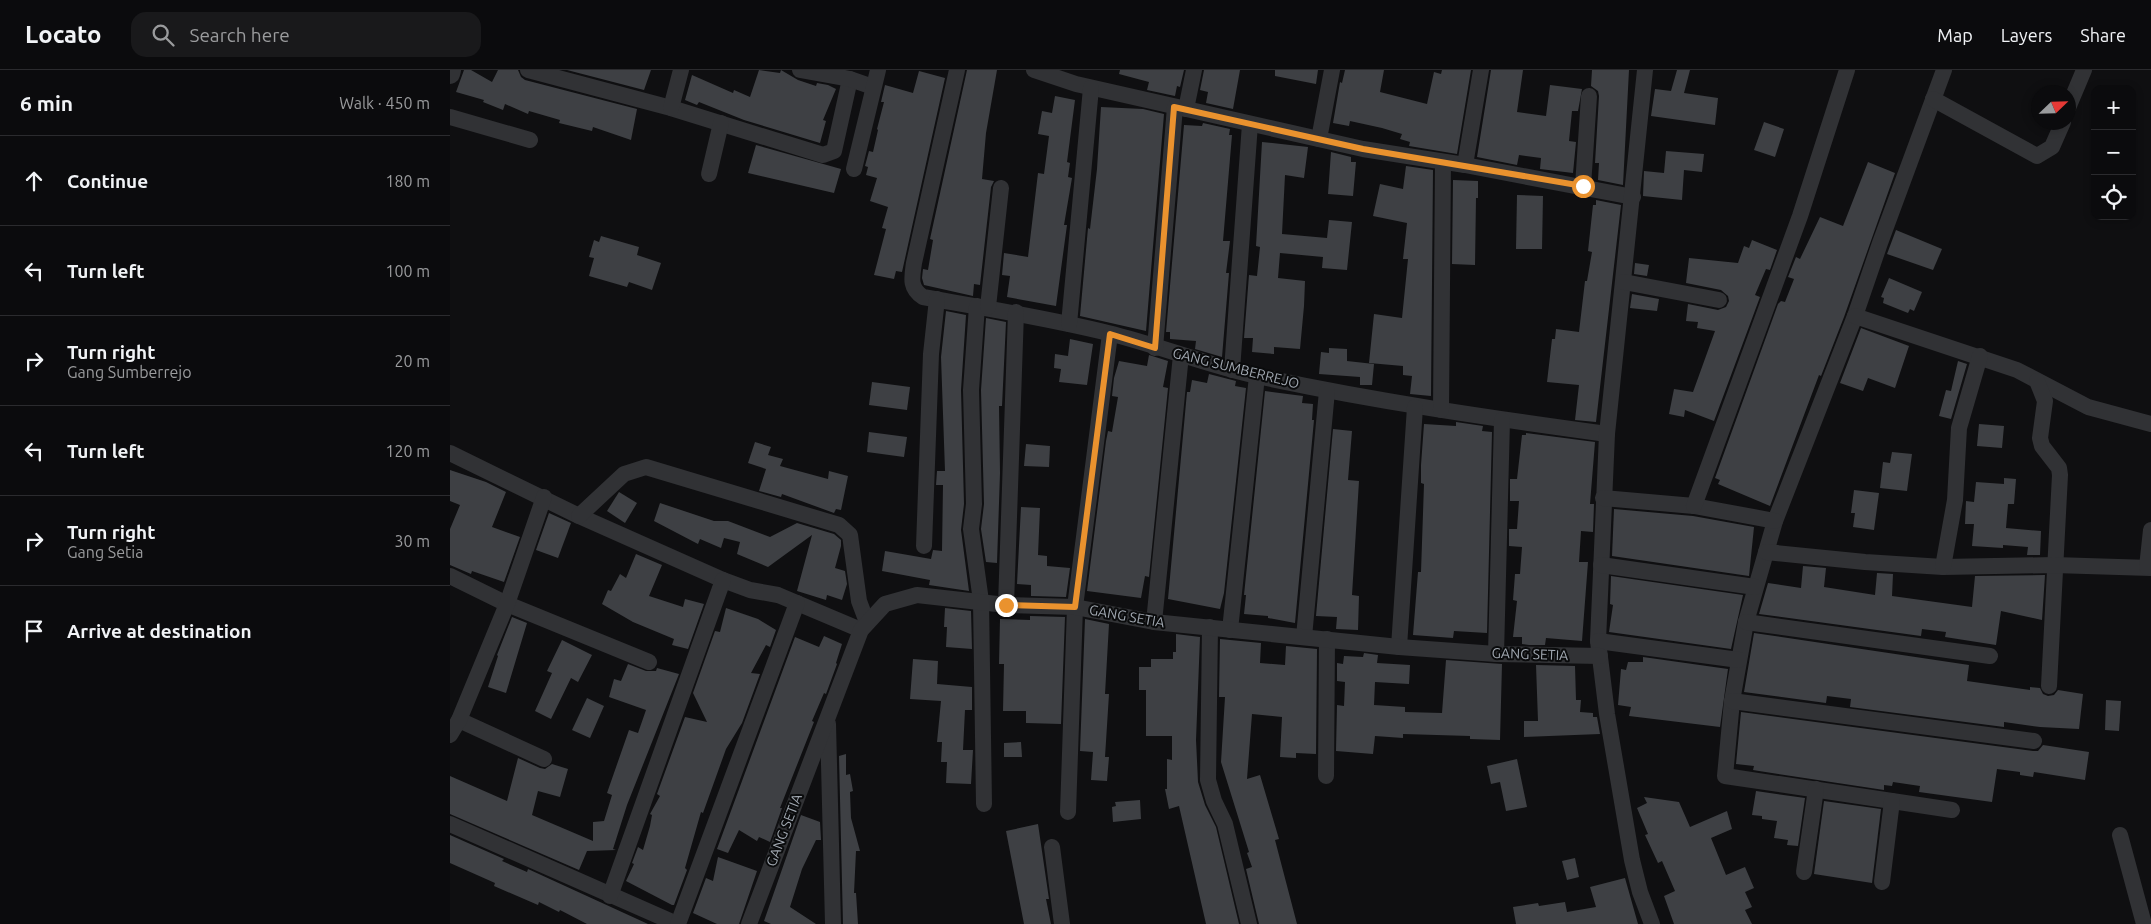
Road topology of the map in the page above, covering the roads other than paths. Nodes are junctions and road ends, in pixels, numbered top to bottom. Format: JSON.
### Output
{"nodes":[{"id":1,"x":452,"y":70,"type":"edge"},
{"id":2,"x":528,"y":70,"type":"edge"},
{"id":3,"x":681,"y":70,"type":"edge"},
{"id":4,"x":800,"y":70,"type":"edge"},
{"id":5,"x":878,"y":70,"type":"edge"},
{"id":6,"x":957,"y":70,"type":"edge"},
{"id":7,"x":1034,"y":70,"type":"edge"},
{"id":8,"x":1194,"y":70,"type":"edge"},
{"id":9,"x":1332,"y":70,"type":"edge"},
{"id":10,"x":1481,"y":70,"type":"edge"},
{"id":11,"x":1645,"y":70,"type":"edge"},
{"id":12,"x":1847,"y":70,"type":"edge"},
{"id":13,"x":1944,"y":70,"type":"edge"},
{"id":14,"x":2084,"y":70,"type":"edge"},
{"id":15,"x":450,"y":74,"type":"edge"},
{"id":16,"x":850,"y":79,"type":"junction"},
{"id":17,"x":873,"y":87,"type":"junction"},
{"id":18,"x":1091,"y":88,"type":"junction"},
{"id":19,"x":2076,"y":89,"type":"edge"},
{"id":20,"x":1589,"y":96,"type":"dead end"},
{"id":21,"x":1933,"y":99,"type":"junction"},
{"id":22,"x":671,"y":108,"type":"junction"},
{"id":23,"x":1180,"y":108,"type":"junction"},
{"id":24,"x":450,"y":117,"type":"edge"},
{"id":25,"x":721,"y":123,"type":"junction"},
{"id":26,"x":1250,"y":124,"type":"junction"},
{"id":27,"x":2059,"y":130,"type":"edge"},
{"id":28,"x":1320,"y":139,"type":"junction"},
{"id":29,"x":530,"y":140,"type":"dead end"},
{"id":30,"x":1443,"y":162,"type":"junction"},
{"id":31,"x":1465,"y":165,"type":"junction"},
{"id":32,"x":854,"y":169,"type":"dead end"},
{"id":33,"x":709,"y":174,"type":"dead end"},
{"id":34,"x":1583,"y":186,"type":"junction"},
{"id":35,"x":1001,"y":188,"type":"dead end"},
{"id":36,"x":1633,"y":197,"type":"junction"},
{"id":37,"x":1624,"y":282,"type":"junction"},
{"id":38,"x":937,"y":299,"type":"junction"},
{"id":39,"x":1719,"y":300,"type":"dead end"},
{"id":40,"x":983,"y":307,"type":"junction"},
{"id":41,"x":1016,"y":312,"type":"junction"},
{"id":42,"x":1855,"y":316,"type":"junction"},
{"id":43,"x":1069,"y":324,"type":"junction"},
{"id":44,"x":1110,"y":334,"type":"junction"},
{"id":45,"x":1155,"y":348,"type":"junction"},
{"id":46,"x":1182,"y":355,"type":"junction"},
{"id":47,"x":1980,"y":356,"type":"junction"},
{"id":48,"x":1232,"y":370,"type":"junction"},
{"id":49,"x":1257,"y":376,"type":"junction"},
{"id":50,"x":2037,"y":381,"type":"junction"},
{"id":51,"x":1327,"y":391,"type":"junction"},
{"id":52,"x":1415,"y":407,"type":"junction"},
{"id":53,"x":1441,"y":410,"type":"junction"},
{"id":54,"x":1502,"y":420,"type":"junction"},
{"id":55,"x":2151,"y":424,"type":"edge"},
{"id":56,"x":1607,"y":434,"type":"junction"},
{"id":57,"x":450,"y":453,"type":"edge"},
{"id":58,"x":544,"y":497,"type":"junction"},
{"id":59,"x":1603,"y":498,"type":"junction"},
{"id":60,"x":1694,"y":506,"type":"junction"},
{"id":61,"x":579,"y":516,"type":"junction"},
{"id":62,"x":1775,"y":521,"type":"junction"},
{"id":63,"x":2151,"y":530,"type":"edge"},
{"id":64,"x":924,"y":546,"type":"dead end"},
{"id":65,"x":1766,"y":552,"type":"junction"},
{"id":66,"x":1601,"y":565,"type":"junction"},
{"id":67,"x":2054,"y":565,"type":"junction"},
{"id":68,"x":1943,"y":567,"type":"junction"},
{"id":69,"x":2149,"y":568,"type":"edge"},
{"id":70,"x":450,"y":576,"type":"edge"},
{"id":71,"x":722,"y":580,"type":"junction"},
{"id":72,"x":1755,"y":586,"type":"junction"},
{"id":73,"x":981,"y":601,"type":"junction"},
{"id":74,"x":797,"y":603,"type":"junction"},
{"id":75,"x":507,"y":604,"type":"junction"},
{"id":76,"x":1006,"y":605,"type":"junction"},
{"id":77,"x":1075,"y":607,"type":"junction"},
{"id":78,"x":1154,"y":622,"type":"junction"},
{"id":79,"x":1746,"y":622,"type":"junction"},
{"id":80,"x":865,"y":624,"type":"junction"},
{"id":81,"x":1210,"y":627,"type":"junction"},
{"id":82,"x":1230,"y":630,"type":"junction"},
{"id":83,"x":1304,"y":637,"type":"junction"},
{"id":84,"x":1327,"y":640,"type":"junction"},
{"id":85,"x":1399,"y":647,"type":"junction"},
{"id":86,"x":1599,"y":649,"type":"junction"},
{"id":87,"x":1496,"y":654,"type":"junction"},
{"id":88,"x":1990,"y":656,"type":"dead end"},
{"id":89,"x":1740,"y":660,"type":"junction"},
{"id":90,"x":649,"y":662,"type":"dead end"},
{"id":91,"x":2049,"y":686,"type":"dead end"},
{"id":92,"x":1732,"y":701,"type":"junction"},
{"id":93,"x":827,"y":715,"type":"junction"},
{"id":94,"x":460,"y":720,"type":"junction"},
{"id":95,"x":450,"y":735,"type":"edge"},
{"id":96,"x":2034,"y":741,"type":"dead end"},
{"id":97,"x":544,"y":758,"type":"dead end"},
{"id":98,"x":1326,"y":776,"type":"dead end"},
{"id":99,"x":1816,"y":790,"type":"junction"},
{"id":100,"x":1892,"y":801,"type":"junction"},
{"id":101,"x":984,"y":804,"type":"dead end"},
{"id":102,"x":1952,"y":810,"type":"dead end"},
{"id":103,"x":1068,"y":812,"type":"dead end"},
{"id":104,"x":450,"y":824,"type":"edge"},
{"id":105,"x":2120,"y":835,"type":"dead end"},
{"id":106,"x":1052,"y":847,"type":"dead end"},
{"id":107,"x":1804,"y":872,"type":"dead end"},
{"id":108,"x":1882,"y":882,"type":"dead end"},
{"id":109,"x":610,"y":896,"type":"junction"},
{"id":110,"x":678,"y":924,"type":"edge"},
{"id":111,"x":749,"y":924,"type":"edge"},
{"id":112,"x":834,"y":924,"type":"edge"},
{"id":113,"x":1062,"y":924,"type":"edge"},
{"id":114,"x":1249,"y":924,"type":"edge"},
{"id":115,"x":1652,"y":924,"type":"edge"},
{"id":116,"x":2144,"y":924,"type":"edge"}],
"edges":[{"from":1,"to":15,"type":"street"},
{"from":2,"to":22,"type":"street"},
{"from":3,"to":22,"type":"street"},
{"from":4,"to":16,"type":"street"},
{"from":5,"to":17,"type":"street"},
{"from":6,"to":38,"type":"street","name":"GANG SUMBERREJO"},
{"from":7,"to":18,"type":"street"},
{"from":8,"to":23,"type":"street"},
{"from":9,"to":28,"type":"street"},
{"from":10,"to":31,"type":"street"},
{"from":11,"to":36,"type":"street"},
{"from":12,"to":60,"type":"street"},
{"from":13,"to":21,"type":"street"},
{"from":14,"to":19,"type":"street"},
{"from":16,"to":17,"type":"street"},
{"from":16,"to":25,"type":"street"},
{"from":17,"to":32,"type":"street"},
{"from":18,"to":23,"type":"street"},
{"from":18,"to":43,"type":"street"},
{"from":20,"to":34,"type":"street"},
{"from":21,"to":27,"type":"street"},
{"from":21,"to":42,"type":"street"},
{"from":22,"to":25,"type":"street"},
{"from":23,"to":26,"type":"street"},
{"from":23,"to":45,"type":"street"},
{"from":24,"to":29,"type":"street"},
{"from":25,"to":33,"type":"street"},
{"from":26,"to":28,"type":"street"},
{"from":26,"to":48,"type":"street"},
{"from":28,"to":30,"type":"street"},
{"from":30,"to":31,"type":"street"},
{"from":30,"to":53,"type":"street"},
{"from":31,"to":34,"type":"street"},
{"from":34,"to":36,"type":"street"},
{"from":35,"to":40,"type":"street"},
{"from":36,"to":37,"type":"street"},
{"from":37,"to":39,"type":"street"},
{"from":37,"to":56,"type":"street"},
{"from":38,"to":40,"type":"street","name":"GANG SUMBERREJO"},
{"from":38,"to":64,"type":"street"},
{"from":40,"to":41,"type":"street","name":"GANG SUMBERREJO"},
{"from":40,"to":73,"type":"street"},
{"from":41,"to":43,"type":"street","name":"GANG SUMBERREJO"},
{"from":41,"to":76,"type":"street"},
{"from":42,"to":47,"type":"street"},
{"from":42,"to":62,"type":"street"},
{"from":43,"to":44,"type":"street","name":"GANG SUMBERREJO"},
{"from":44,"to":45,"type":"street","name":"GANG SUMBERREJO"},
{"from":44,"to":77,"type":"street"},
{"from":45,"to":46,"type":"street","name":"GANG SUMBERREJO"},
{"from":46,"to":48,"type":"street","name":"GANG SUMBERREJO"},
{"from":46,"to":78,"type":"street"},
{"from":47,"to":50,"type":"street"},
{"from":47,"to":68,"type":"street"},
{"from":48,"to":49,"type":"street","name":"GANG SUMBERREJO"},
{"from":49,"to":51,"type":"street","name":"GANG SUMBERREJO"},
{"from":49,"to":82,"type":"street"},
{"from":50,"to":55,"type":"street"},
{"from":50,"to":67,"type":"street"},
{"from":51,"to":52,"type":"street","name":"GANG SUMBERREJO"},
{"from":51,"to":83,"type":"street"},
{"from":52,"to":53,"type":"street","name":"GANG SUMBERREJO"},
{"from":52,"to":85,"type":"street"},
{"from":53,"to":54,"type":"street","name":"GANG SUMBERREJO"},
{"from":54,"to":56,"type":"street","name":"GANG SUMBERREJO"},
{"from":54,"to":87,"type":"street"},
{"from":56,"to":59,"type":"street"},
{"from":57,"to":58,"type":"street"},
{"from":58,"to":61,"type":"street"},
{"from":58,"to":75,"type":"street"},
{"from":59,"to":60,"type":"street"},
{"from":59,"to":66,"type":"street"},
{"from":60,"to":62,"type":"street"},
{"from":61,"to":71,"type":"street"},
{"from":61,"to":80,"type":"street"},
{"from":62,"to":65,"type":"street"},
{"from":63,"to":69,"type":"street"},
{"from":65,"to":68,"type":"street"},
{"from":65,"to":72,"type":"street"},
{"from":66,"to":72,"type":"street"},
{"from":66,"to":86,"type":"street"},
{"from":67,"to":68,"type":"street"},
{"from":67,"to":69,"type":"street"},
{"from":67,"to":91,"type":"street"},
{"from":70,"to":75,"type":"street"},
{"from":71,"to":74,"type":"street"},
{"from":71,"to":109,"type":"street"},
{"from":72,"to":79,"type":"street"},
{"from":73,"to":76,"type":"street","name":"GANG SETIA"},
{"from":73,"to":80,"type":"street","name":"GANG SETIA"},
{"from":73,"to":101,"type":"street"},
{"from":74,"to":80,"type":"street"},
{"from":74,"to":110,"type":"street"},
{"from":75,"to":90,"type":"street"},
{"from":75,"to":94,"type":"street"},
{"from":76,"to":77,"type":"street","name":"GANG SETIA"},
{"from":77,"to":78,"type":"street","name":"GANG SETIA"},
{"from":77,"to":103,"type":"street"},
{"from":78,"to":81,"type":"street","name":"GANG SETIA"},
{"from":79,"to":88,"type":"street"},
{"from":79,"to":89,"type":"street"},
{"from":80,"to":93,"type":"street","name":"GANG SETIA"},
{"from":81,"to":82,"type":"street","name":"GANG SETIA"},
{"from":81,"to":114,"type":"street"},
{"from":82,"to":83,"type":"street","name":"GANG SETIA"},
{"from":83,"to":84,"type":"street","name":"GANG SETIA"},
{"from":84,"to":85,"type":"street","name":"GANG SETIA"},
{"from":84,"to":98,"type":"street"},
{"from":85,"to":87,"type":"street","name":"GANG SETIA"},
{"from":86,"to":87,"type":"street","name":"GANG SETIA"},
{"from":86,"to":89,"type":"street","name":"GANG SETIA"},
{"from":86,"to":115,"type":"street"},
{"from":89,"to":92,"type":"street"},
{"from":92,"to":96,"type":"street"},
{"from":92,"to":99,"type":"street"},
{"from":93,"to":111,"type":"street","name":"GANG SETIA"},
{"from":93,"to":112,"type":"street"},
{"from":94,"to":95,"type":"street"},
{"from":94,"to":97,"type":"street"},
{"from":99,"to":100,"type":"street"},
{"from":99,"to":107,"type":"street"},
{"from":100,"to":102,"type":"street"},
{"from":100,"to":108,"type":"street"},
{"from":104,"to":109,"type":"street"},
{"from":105,"to":116,"type":"street"},
{"from":106,"to":113,"type":"street"},
{"from":109,"to":110,"type":"street"}]}
